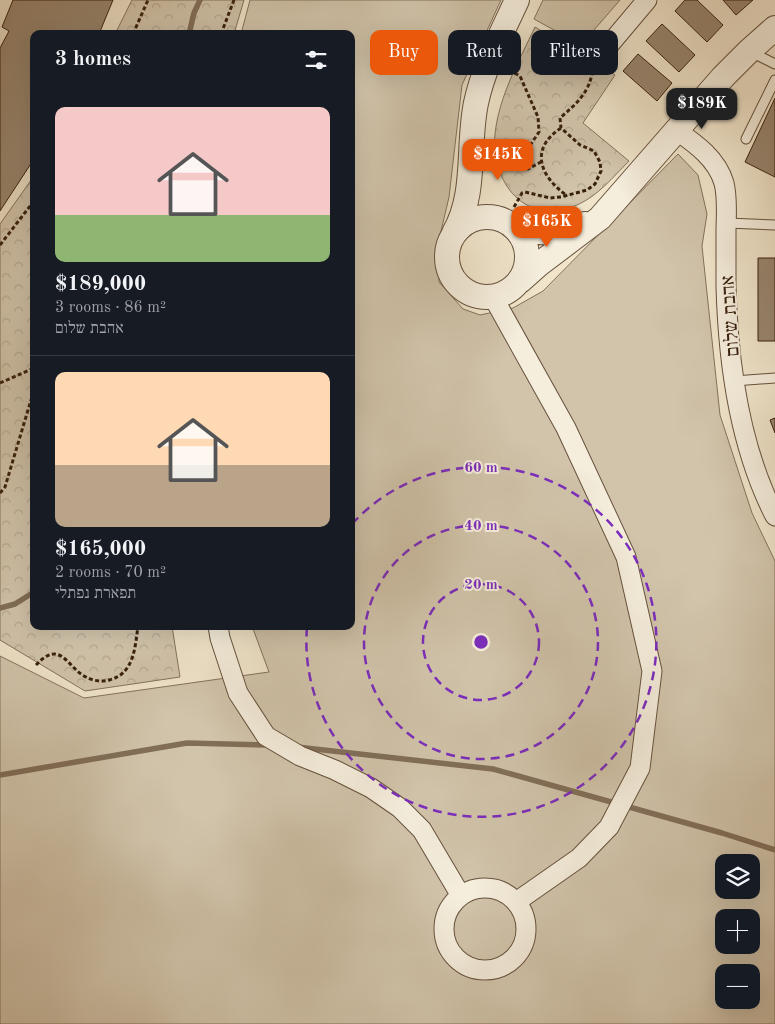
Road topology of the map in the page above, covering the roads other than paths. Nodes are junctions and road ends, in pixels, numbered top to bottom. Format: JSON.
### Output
{"nodes":[{"id":1,"x":517,"y":0,"type":"edge"},
{"id":2,"x":647,"y":0,"type":"edge"},
{"id":3,"x":775,"y":28,"type":"edge"},
{"id":4,"x":618,"y":34,"type":"edge"},
{"id":5,"x":749,"y":51,"type":"junction"},
{"id":6,"x":775,"y":64,"type":"edge"},
{"id":7,"x":775,"y":80,"type":"edge"},
{"id":8,"x":676,"y":130,"type":"junction"},
{"id":9,"x":746,"y":139,"type":"dead end"},
{"id":10,"x":470,"y":157,"type":"junction"},
{"id":11,"x":608,"y":210,"type":"junction"},
{"id":12,"x":509,"y":223,"type":"junction"},
{"id":13,"x":726,"y":223,"type":"junction"},
{"id":14,"x":775,"y":225,"type":"edge"},
{"id":15,"x":454,"y":233,"type":"junction"},
{"id":16,"x":520,"y":281,"type":"junction"},
{"id":17,"x":493,"y":297,"type":"junction"},
{"id":18,"x":775,"y":378,"type":"edge"},
{"id":19,"x":734,"y":381,"type":"junction"},
{"id":20,"x":775,"y":516,"type":"edge"},
{"id":21,"x":219,"y":630,"type":"edge"},
{"id":22,"x":461,"y":896,"type":"junction"},
{"id":23,"x":516,"y":902,"type":"junction"}],
"edges":[{"from":1,"to":10,"type":"street"},
{"from":2,"to":4,"type":"street"},
{"from":3,"to":5,"type":"street"},
{"from":5,"to":6,"type":"lane"},
{"from":5,"to":8,"type":"street"},
{"from":7,"to":9,"type":"lane"},
{"from":8,"to":11,"type":"street"},
{"from":8,"to":13,"type":"street","name":"אהבת שלום"},
{"from":10,"to":12,"type":"street"},
{"from":10,"to":15,"type":"street"},
{"from":11,"to":12,"type":"street"},
{"from":11,"to":16,"type":"street"},
{"from":12,"to":15,"type":"street"},
{"from":12,"to":16,"type":"street"},
{"from":13,"to":14,"type":"lane"},
{"from":13,"to":19,"type":"street","name":"אהבת שלום"},
{"from":15,"to":17,"type":"street"},
{"from":16,"to":17,"type":"street"},
{"from":17,"to":23,"type":"street"},
{"from":18,"to":19,"type":"lane"},
{"from":19,"to":20,"type":"street","name":"אהבת שלום"},
{"from":21,"to":22,"type":"street"},
{"from":22,"to":23,"type":"street"},
{"from":22,"to":23,"type":"street"}]}
